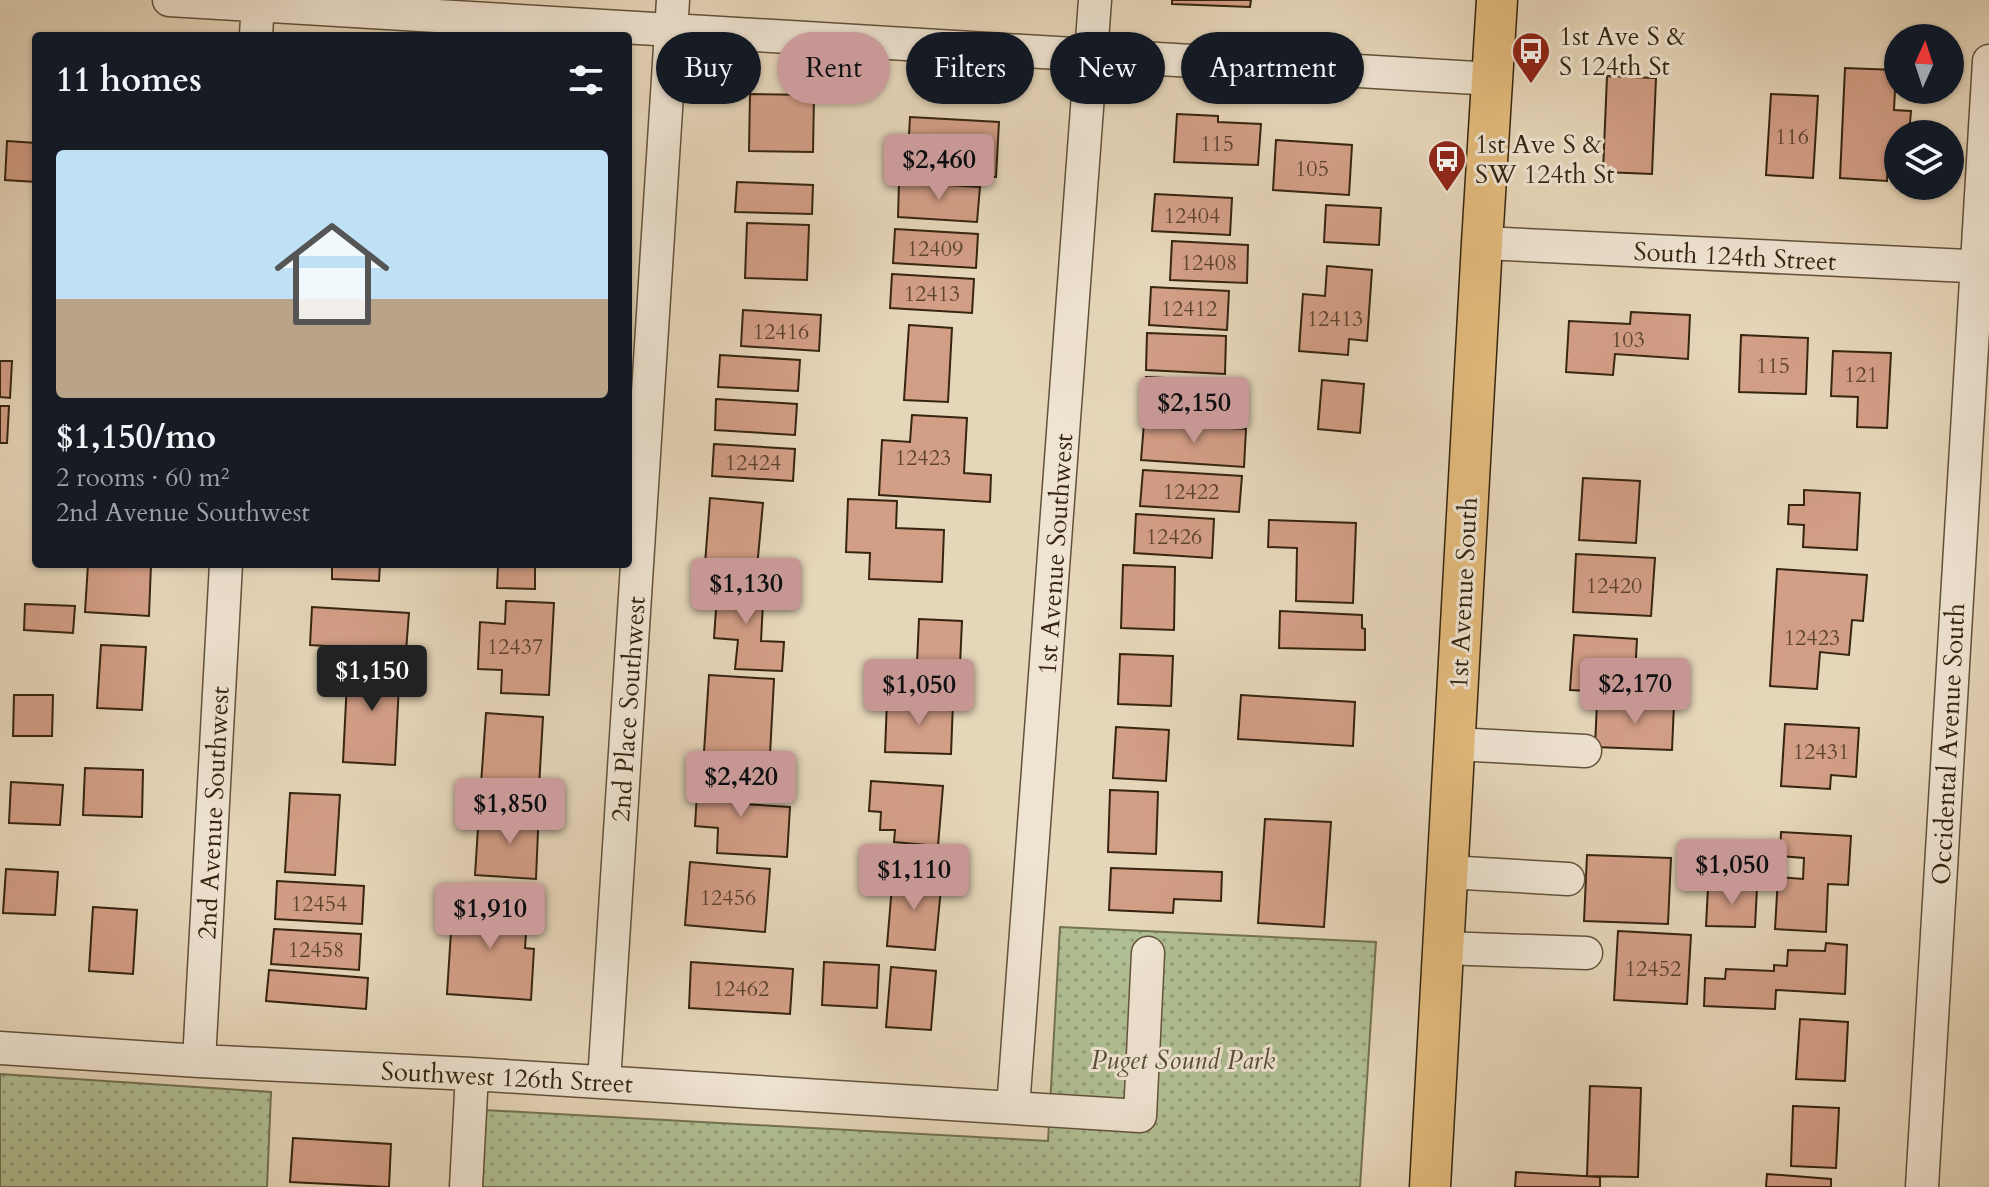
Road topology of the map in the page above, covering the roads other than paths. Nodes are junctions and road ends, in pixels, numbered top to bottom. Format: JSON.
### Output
{"nodes":[{"id":1,"x":169,"y":0,"type":"edge"},
{"id":2,"x":1095,"y":0,"type":"edge"},
{"id":3,"x":1497,"y":0,"type":"edge"},
{"id":4,"x":257,"y":14,"type":"edge"},
{"id":5,"x":672,"y":15,"type":"edge"},
{"id":6,"x":1093,"y":32,"type":"edge"},
{"id":7,"x":1050,"y":51,"type":"edge"},
{"id":8,"x":1165,"y":59,"type":"edge"},
{"id":9,"x":1989,"y":61,"type":"edge"},
{"id":10,"x":1493,"y":79,"type":"junction"},
{"id":11,"x":1088,"y":104,"type":"edge"},
{"id":12,"x":1482,"y":243,"type":"junction"},
{"id":13,"x":1982,"y":266,"type":"edge"},
{"id":14,"x":226,"y":568,"type":"edge"},
{"id":15,"x":1455,"y":744,"type":"junction"},
{"id":16,"x":1585,"y":751,"type":"dead end"},
{"id":17,"x":1447,"y":872,"type":"junction"},
{"id":18,"x":1568,"y":879,"type":"dead end"},
{"id":19,"x":1443,"y":948,"type":"junction"},
{"id":20,"x":1148,"y":953,"type":"dead end"},
{"id":21,"x":1586,"y":953,"type":"dead end"},
{"id":22,"x":0,"y":1048,"type":"edge"},
{"id":23,"x":199,"y":1061,"type":"junction"},
{"id":24,"x":472,"y":1074,"type":"junction"},
{"id":25,"x":604,"y":1082,"type":"junction"},
{"id":26,"x":1013,"y":1108,"type":"junction"},
{"id":27,"x":466,"y":1187,"type":"edge"},
{"id":28,"x":1430,"y":1187,"type":"edge"},
{"id":29,"x":1922,"y":1187,"type":"edge"}],
"edges":[{"from":1,"to":4,"type":"street"},
{"from":2,"to":6,"type":"street","name":"1st Avenue Southwest"},
{"from":3,"to":10,"type":"main road","name":"1st Avenue South"},
{"from":4,"to":5,"type":"street"},
{"from":5,"to":7,"type":"street"},
{"from":5,"to":25,"type":"street","name":"2nd Place Southwest"},
{"from":8,"to":10,"type":"street"},
{"from":9,"to":13,"type":"street","name":"Occidental Avenue South"},
{"from":10,"to":12,"type":"main road","name":"1st Avenue South"},
{"from":11,"to":26,"type":"street","name":"1st Avenue Southwest"},
{"from":12,"to":13,"type":"street","name":"South 124th Street"},
{"from":12,"to":15,"type":"main road","name":"1st Avenue South"},
{"from":13,"to":29,"type":"street","name":"Occidental Avenue South"},
{"from":14,"to":23,"type":"street","name":"2nd Avenue Southwest"},
{"from":15,"to":16,"type":"street"},
{"from":15,"to":17,"type":"main road","name":"1st Avenue South"},
{"from":17,"to":18,"type":"street"},
{"from":17,"to":19,"type":"main road","name":"1st Avenue South"},
{"from":19,"to":21,"type":"street"},
{"from":19,"to":28,"type":"main road","name":"1st Avenue South"},
{"from":20,"to":26,"type":"street","name":"Southwest 126th Street"},
{"from":22,"to":23,"type":"street","name":"Southwest 126th Street"},
{"from":23,"to":24,"type":"street","name":"Southwest 126th Street"},
{"from":24,"to":25,"type":"street","name":"Southwest 126th Street"},
{"from":24,"to":27,"type":"street"},
{"from":25,"to":26,"type":"street","name":"Southwest 126th Street"}]}
